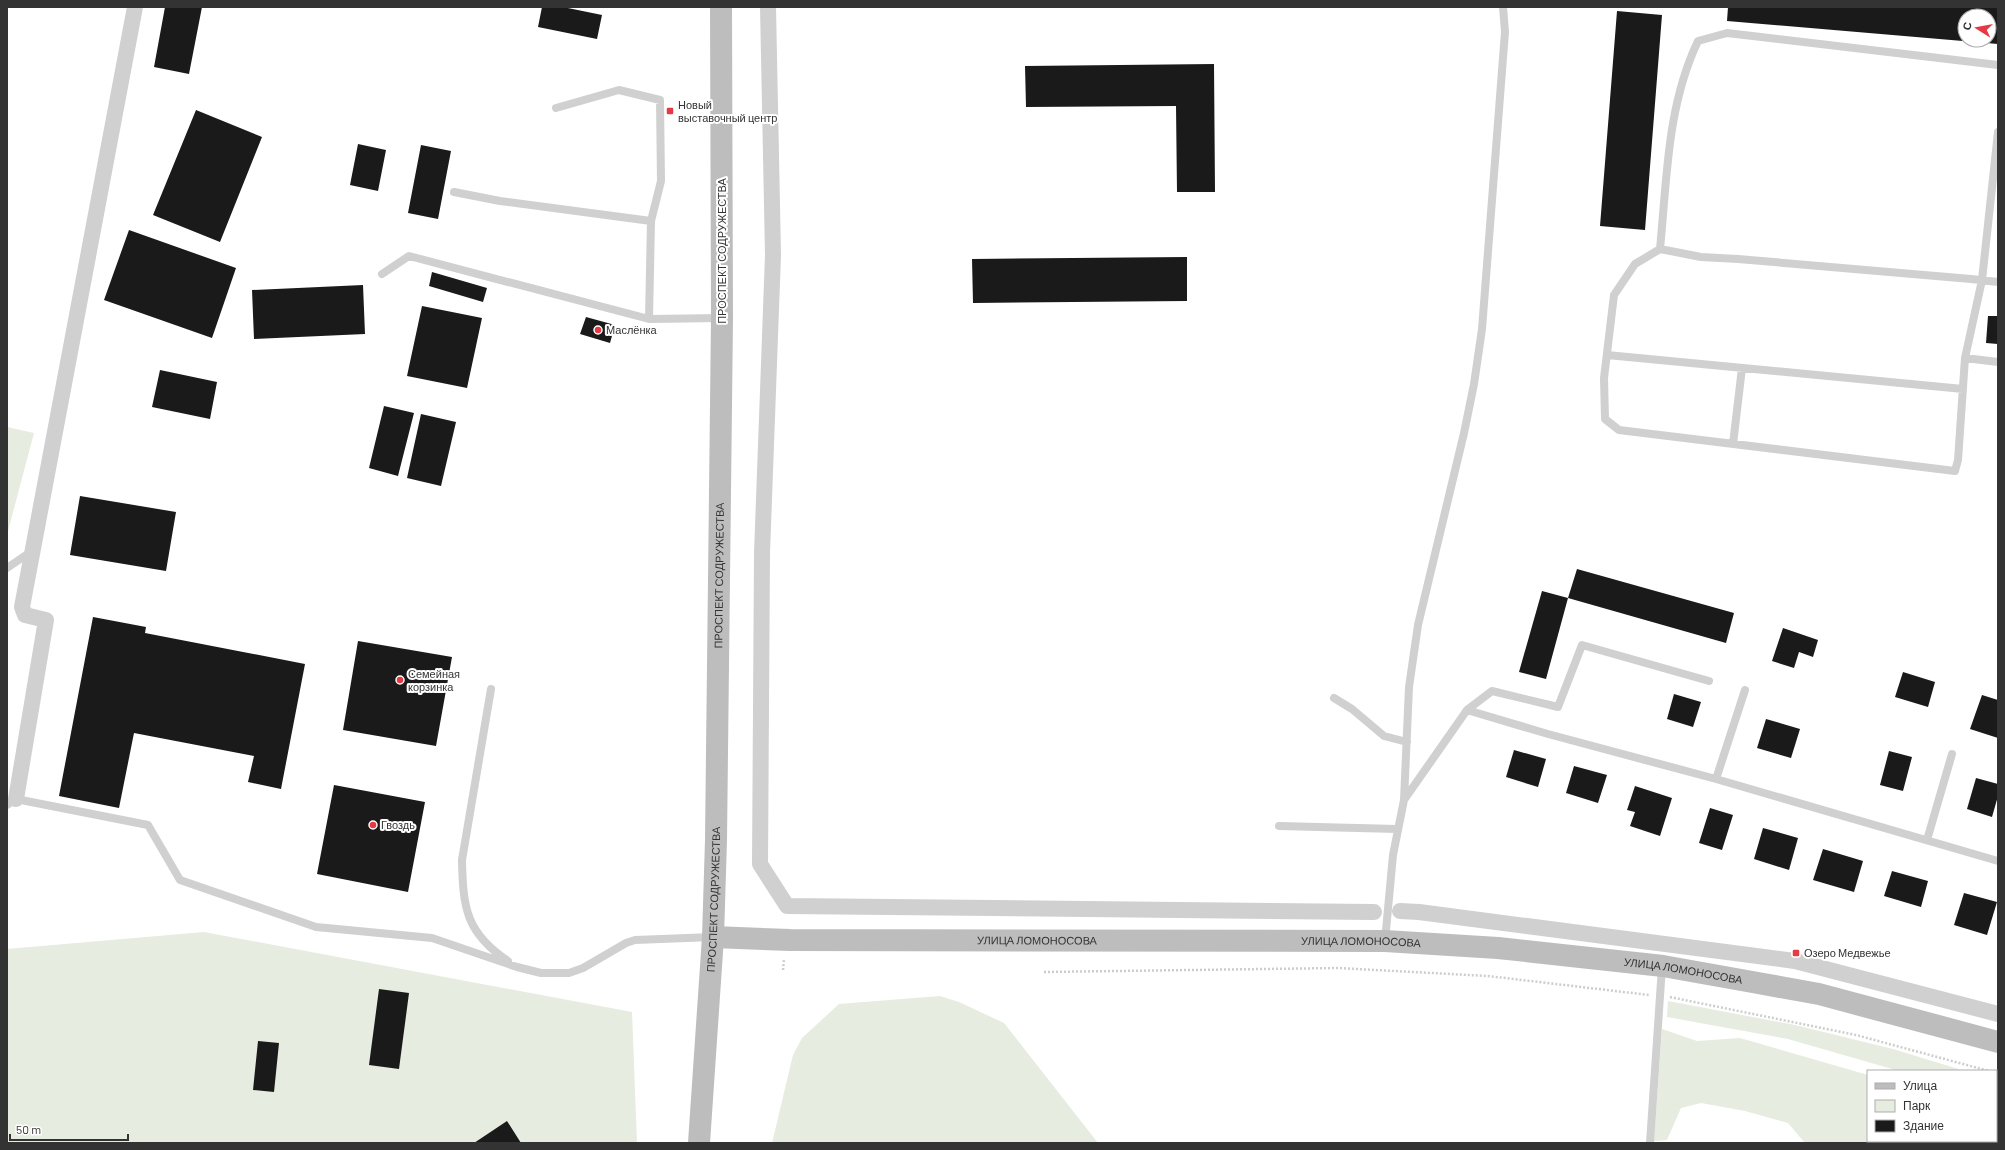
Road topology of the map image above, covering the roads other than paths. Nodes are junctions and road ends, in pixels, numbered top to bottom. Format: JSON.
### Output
{"nodes":[{"id":1,"x":135,"y":7,"type":"edge"},
{"id":2,"x":721,"y":7,"type":"edge"},
{"id":3,"x":768,"y":7,"type":"edge"},
{"id":4,"x":1503,"y":7,"type":"edge"},
{"id":5,"x":1998,"y":64,"type":"edge"},
{"id":6,"x":556,"y":108,"type":"dead end"},
{"id":7,"x":1998,"y":132,"type":"edge"},
{"id":8,"x":454,"y":192,"type":"dead end"},
{"id":9,"x":651,"y":221,"type":"junction"},
{"id":10,"x":1660,"y":249,"type":"junction"},
{"id":11,"x":382,"y":274,"type":"dead end"},
{"id":12,"x":1982,"y":280,"type":"junction"},
{"id":13,"x":1998,"y":282,"type":"edge"},
{"id":14,"x":722,"y":318,"type":"junction"},
{"id":15,"x":649,"y":319,"type":"junction"},
{"id":16,"x":1607,"y":355,"type":"junction"},
{"id":17,"x":1965,"y":358,"type":"junction"},
{"id":18,"x":1998,"y":362,"type":"edge"},
{"id":19,"x":1742,"y":368,"type":"junction"},
{"id":20,"x":1963,"y":389,"type":"junction"},
{"id":21,"x":1733,"y":444,"type":"junction"},
{"id":22,"x":33,"y":550,"type":"junction"},
{"id":23,"x":7,"y":568,"type":"edge"},
{"id":24,"x":1709,"y":681,"type":"dead end"},
{"id":25,"x":491,"y":690,"type":"dead end"},
{"id":26,"x":1745,"y":690,"type":"dead end"},
{"id":27,"x":1334,"y":698,"type":"dead end"},
{"id":28,"x":1466,"y":710,"type":"junction"},
{"id":29,"x":1407,"y":742,"type":"junction"},
{"id":30,"x":1952,"y":754,"type":"dead end"},
{"id":31,"x":1716,"y":779,"type":"junction"},
{"id":32,"x":1404,"y":800,"type":"junction"},
{"id":33,"x":11,"y":802,"type":"edge"},
{"id":34,"x":1279,"y":826,"type":"dead end"},
{"id":35,"x":1397,"y":829,"type":"junction"},
{"id":36,"x":1927,"y":840,"type":"junction"},
{"id":37,"x":1998,"y":861,"type":"edge"},
{"id":38,"x":1400,"y":911,"type":"dead end"},
{"id":39,"x":1374,"y":912,"type":"dead end"},
{"id":40,"x":713,"y":937,"type":"junction"},
{"id":41,"x":1385,"y":941,"type":"junction"},
{"id":42,"x":1662,"y":966,"type":"junction"},
{"id":43,"x":516,"y":967,"type":"junction"},
{"id":44,"x":1998,"y":1014,"type":"edge"},
{"id":45,"x":1998,"y":1042,"type":"edge"},
{"id":46,"x":699,"y":1143,"type":"edge"},
{"id":47,"x":1650,"y":1143,"type":"edge"}],
"edges":[{"from":1,"to":22,"type":"street"},
{"from":2,"to":14,"type":"street","name":"ПРОСПЕКТ СОДРУЖЕСТВА"},
{"from":3,"to":39,"type":"street"},
{"from":4,"to":29,"type":"lane"},
{"from":5,"to":10,"type":"lane"},
{"from":6,"to":9,"type":"lane"},
{"from":7,"to":12,"type":"lane"},
{"from":8,"to":9,"type":"lane"},
{"from":9,"to":15,"type":"lane"},
{"from":10,"to":12,"type":"lane"},
{"from":10,"to":16,"type":"lane"},
{"from":11,"to":15,"type":"lane"},
{"from":12,"to":13,"type":"lane"},
{"from":12,"to":17,"type":"lane"},
{"from":14,"to":15,"type":"lane"},
{"from":14,"to":40,"type":"street","name":"ПРОСПЕКТ СОДРУЖЕСТВА"},
{"from":16,"to":19,"type":"lane"},
{"from":16,"to":21,"type":"lane"},
{"from":17,"to":18,"type":"lane"},
{"from":17,"to":20,"type":"lane"},
{"from":19,"to":20,"type":"lane"},
{"from":19,"to":21,"type":"lane"},
{"from":20,"to":21,"type":"lane"},
{"from":22,"to":23,"type":"lane"},
{"from":22,"to":33,"type":"street"},
{"from":24,"to":28,"type":"lane"},
{"from":25,"to":43,"type":"lane"},
{"from":26,"to":31,"type":"lane"},
{"from":27,"to":29,"type":"lane"},
{"from":28,"to":31,"type":"lane"},
{"from":28,"to":32,"type":"lane"},
{"from":29,"to":32,"type":"lane"},
{"from":30,"to":36,"type":"lane"},
{"from":31,"to":36,"type":"lane"},
{"from":32,"to":35,"type":"lane"},
{"from":33,"to":43,"type":"lane"},
{"from":34,"to":35,"type":"lane"},
{"from":35,"to":41,"type":"lane"},
{"from":36,"to":37,"type":"lane"},
{"from":38,"to":44,"type":"street"},
{"from":40,"to":41,"type":"street","name":"УЛИЦА ЛОМОНОСОВА"},
{"from":40,"to":43,"type":"lane"},
{"from":40,"to":46,"type":"street","name":"ПРОСПЕКТ СОДРУЖЕСТВА"},
{"from":41,"to":42,"type":"street","name":"УЛИЦА ЛОМОНОСОВА"},
{"from":42,"to":45,"type":"street","name":"УЛИЦА ЛОМОНОСОВА"},
{"from":42,"to":47,"type":"lane"}]}
